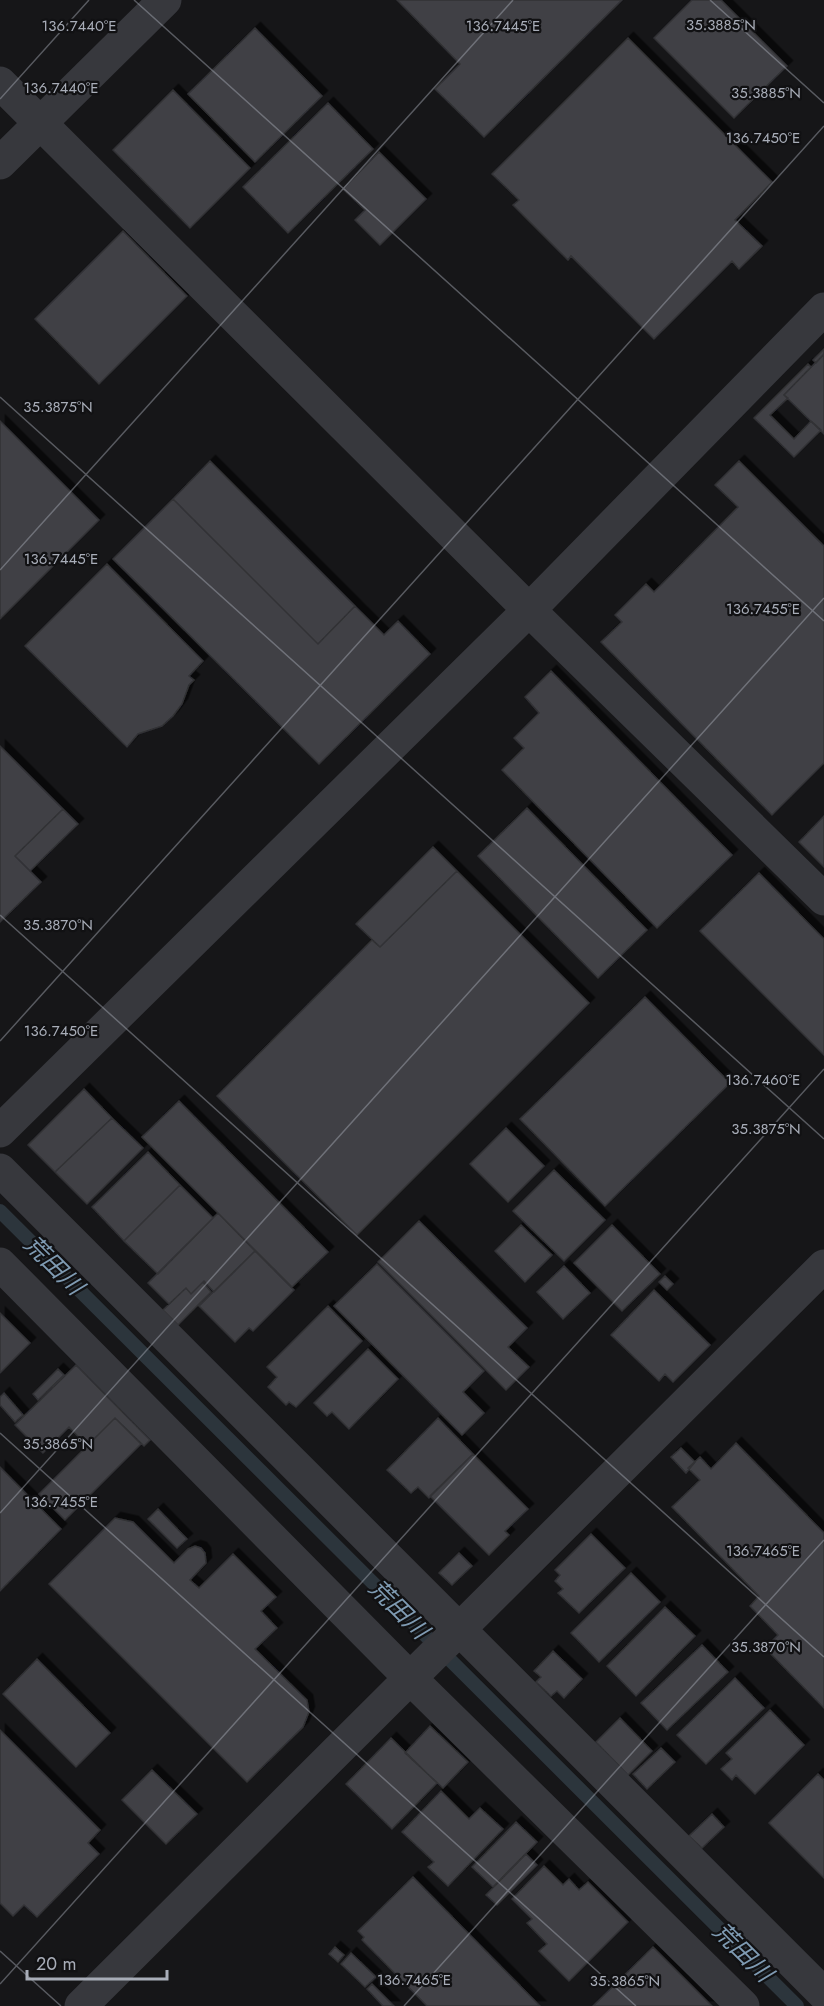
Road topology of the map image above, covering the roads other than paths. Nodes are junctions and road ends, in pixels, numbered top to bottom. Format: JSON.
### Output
{"nodes":[{"id":1,"x":165,"y":0,"type":"edge"},
{"id":2,"x":0,"y":83,"type":"edge"},
{"id":3,"x":40,"y":123,"type":"junction"},
{"id":4,"x":0,"y":163,"type":"edge"},
{"id":5,"x":824,"y":309,"type":"edge"},
{"id":6,"x":529,"y":610,"type":"junction"},
{"id":7,"x":824,"y":899,"type":"edge"},
{"id":8,"x":0,"y":1131,"type":"edge"},
{"id":9,"x":0,"y":1170,"type":"edge"},
{"id":10,"x":0,"y":1264,"type":"edge"},
{"id":11,"x":824,"y":1266,"type":"edge"},
{"id":12,"x":455,"y":1632,"type":"junction"},
{"id":13,"x":412,"y":1674,"type":"junction"},
{"id":14,"x":824,"y":1994,"type":"edge"},
{"id":15,"x":81,"y":2006,"type":"edge"},
{"id":16,"x":743,"y":2006,"type":"edge"}],
"edges":[{"from":1,"to":3,"type":"street"},
{"from":2,"to":3,"type":"street"},
{"from":3,"to":4,"type":"street"},
{"from":3,"to":6,"type":"street"},
{"from":5,"to":6,"type":"street"},
{"from":6,"to":7,"type":"street"},
{"from":6,"to":8,"type":"street"},
{"from":9,"to":12,"type":"street"},
{"from":10,"to":13,"type":"street"},
{"from":11,"to":12,"type":"street"},
{"from":12,"to":13,"type":"street"},
{"from":12,"to":14,"type":"street"},
{"from":13,"to":15,"type":"street"},
{"from":13,"to":16,"type":"street"}]}
